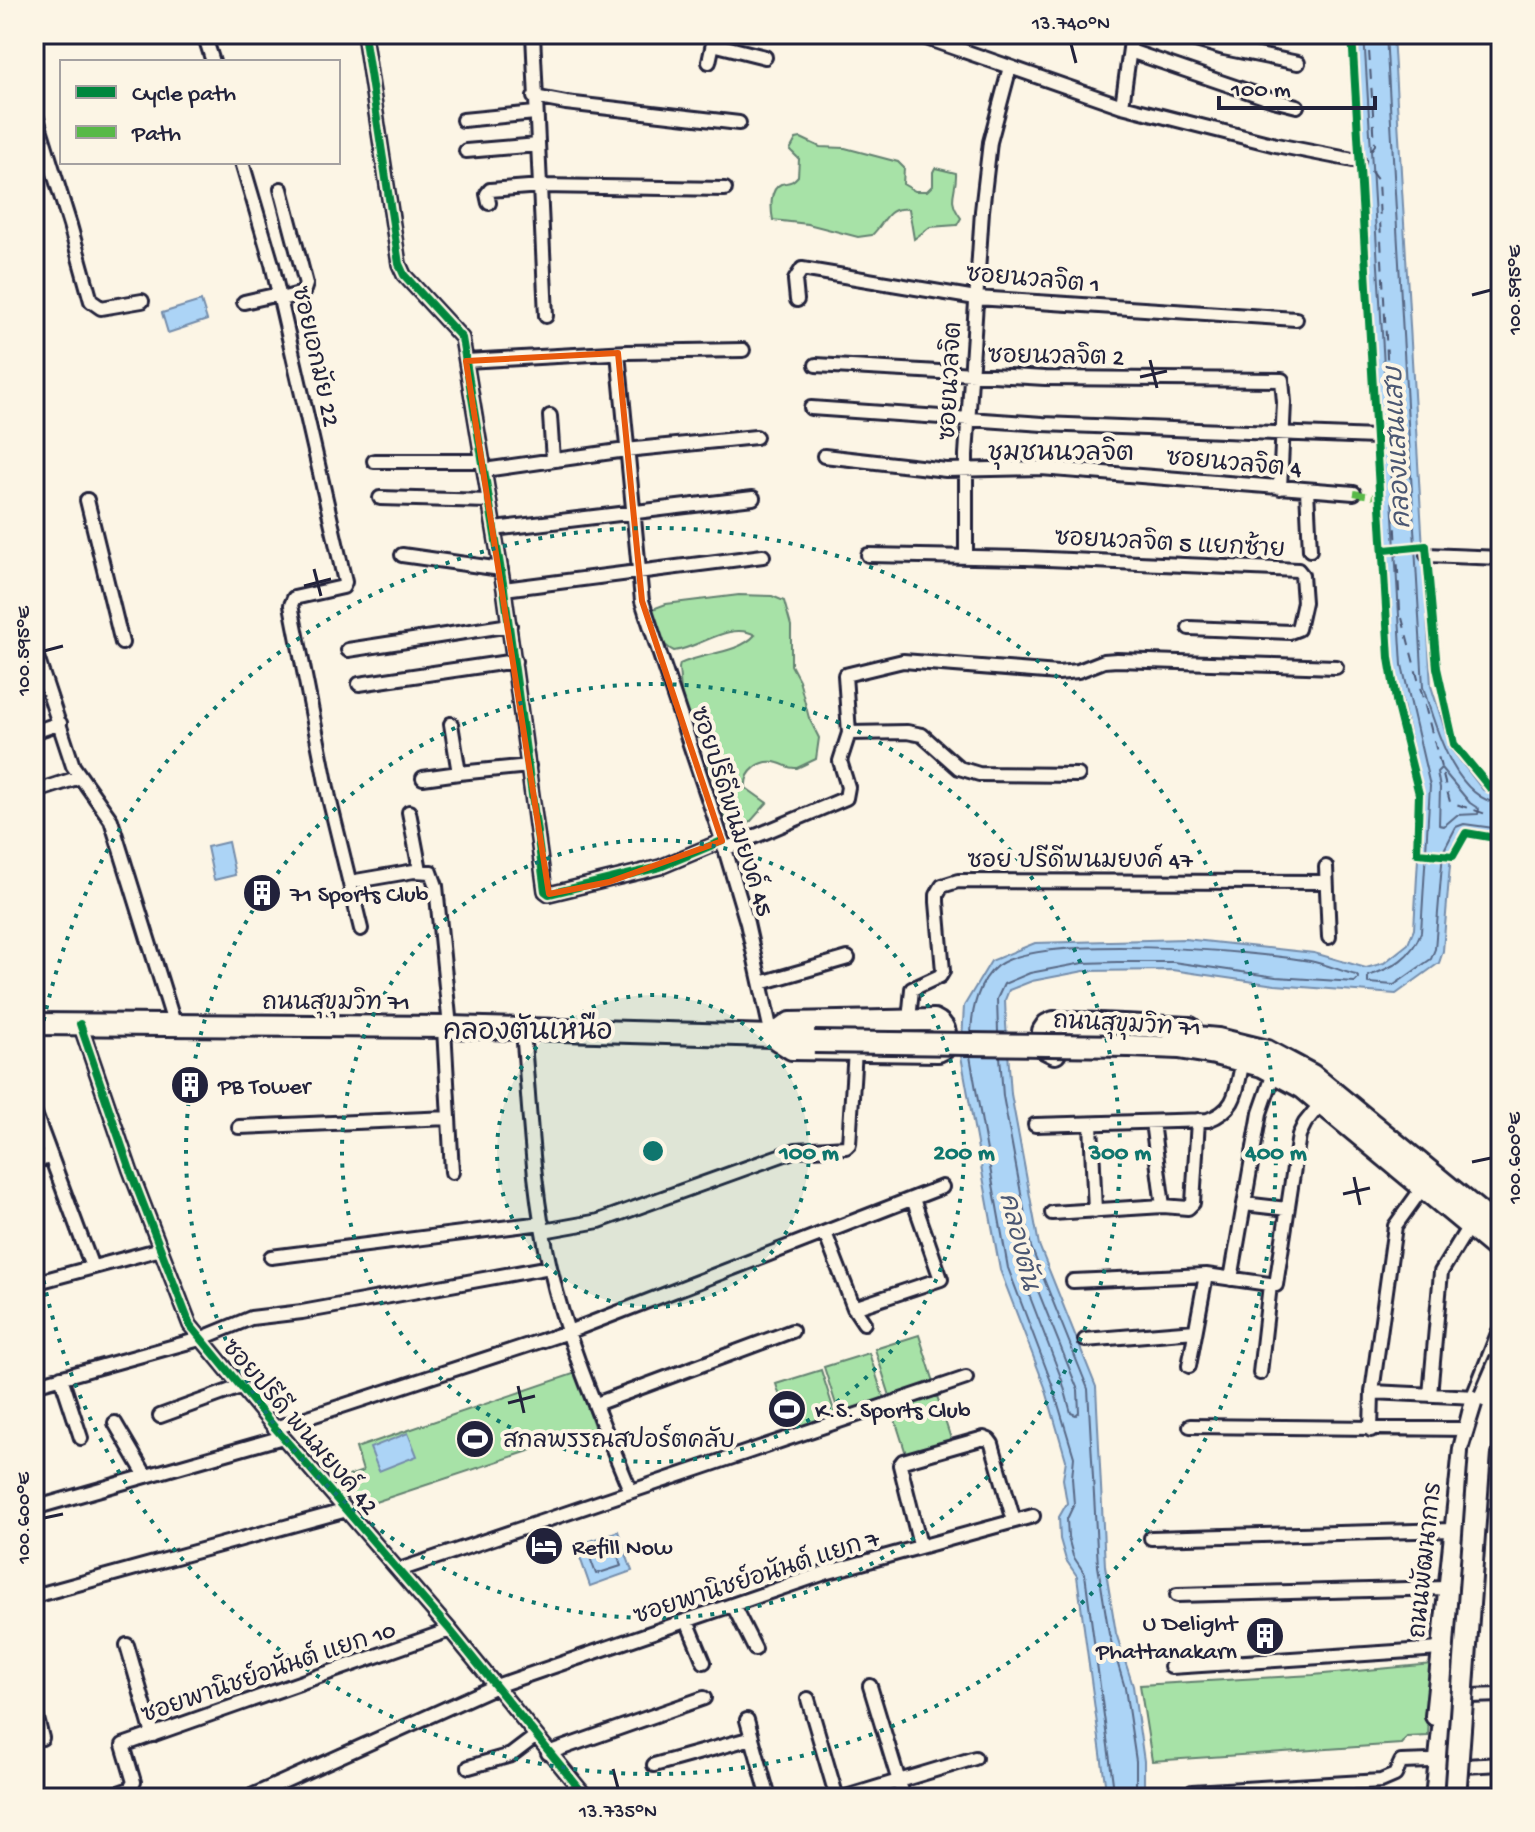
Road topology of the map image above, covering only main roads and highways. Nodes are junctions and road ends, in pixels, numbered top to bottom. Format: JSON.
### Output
{"nodes":[{"id":1,"x":34,"y":1024,"type":"edge"},
{"id":2,"x":777,"y":1036,"type":"junction"},
{"id":3,"x":1217,"y":1047,"type":"junction"},
{"id":4,"x":1500,"y":1241,"type":"edge"},
{"id":5,"x":1500,"y":1341,"type":"edge"},
{"id":6,"x":1501,"y":1384,"type":"edge"},
{"id":7,"x":1501,"y":1412,"type":"edge"},
{"id":8,"x":1467,"y":1431,"type":"junction"},
{"id":9,"x":1494,"y":1438,"type":"junction"},
{"id":10,"x":1452,"y":1595,"type":"junction"},
{"id":11,"x":1429,"y":1798,"type":"edge"},
{"id":12,"x":1436,"y":1798,"type":"edge"},
{"id":13,"x":1455,"y":1798,"type":"edge"},
{"id":14,"x":1463,"y":1798,"type":"edge"}],
"edges":[{"from":1,"to":2,"type":"main road","name":"ถนนสุขุมวิท 71"},
{"from":2,"to":2,"type":"main road"},
{"from":2,"to":3,"type":"main road","name":"ถนนสุขุมวิท 71"},
{"from":3,"to":3,"type":"main road"},
{"from":3,"to":4,"type":"main road","name":"ถนนสุขุมวิท 71"},
{"from":3,"to":4,"type":"main road","name":"ถนนสุขุมวิท 71"},
{"from":5,"to":8,"type":"main road","name":"ถนนพัฒนาการ"},
{"from":5,"to":10,"type":"main road","name":"ถนนพัฒนาการ","bridge":true},
{"from":6,"to":13,"type":"main road","name":"ถนนพัฒนาการ","bridge":true},
{"from":7,"to":9,"type":"main road"},
{"from":8,"to":9,"type":"main road"},
{"from":8,"to":10,"type":"main road","name":"ถนนพัฒนาการ"},
{"from":9,"to":14,"type":"main road"},
{"from":10,"to":11,"type":"main road","name":"ถนนพัฒนาการ"},
{"from":10,"to":12,"type":"main road","name":"ถนนพัฒนาการ"}]}
